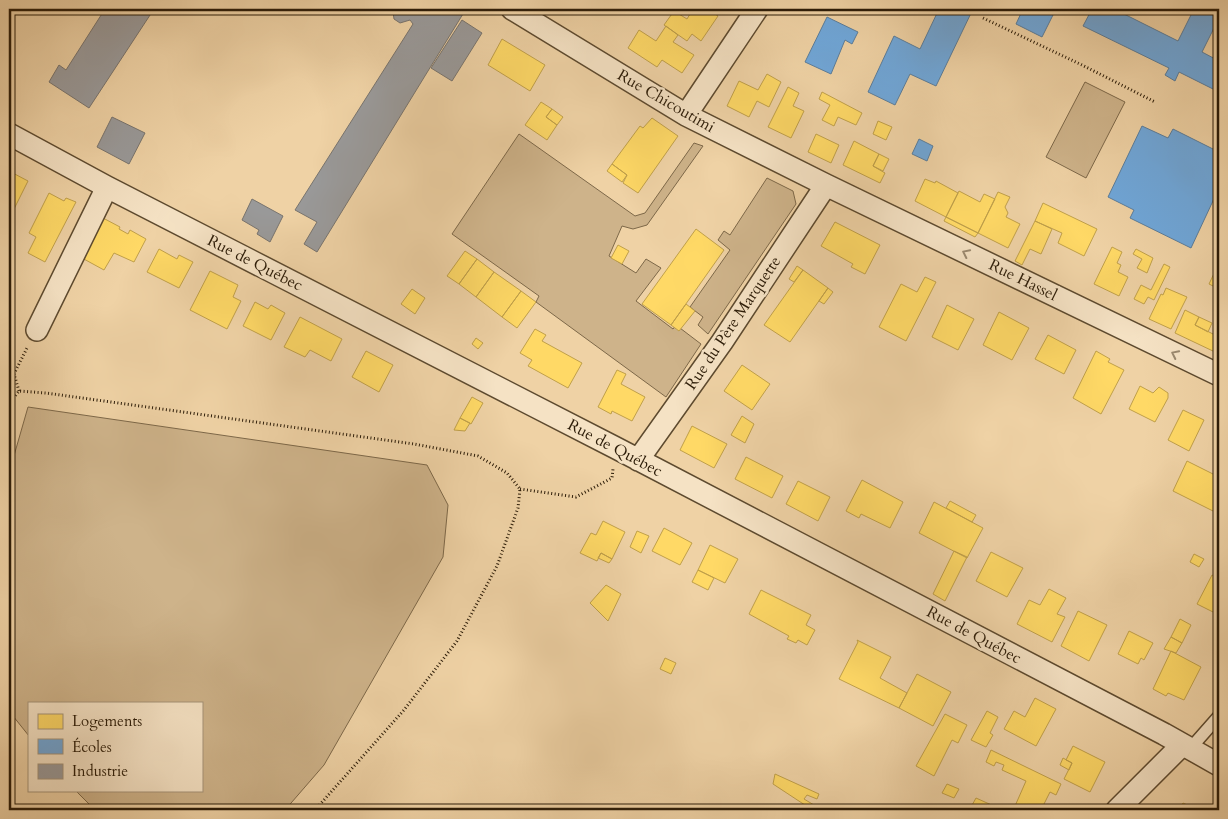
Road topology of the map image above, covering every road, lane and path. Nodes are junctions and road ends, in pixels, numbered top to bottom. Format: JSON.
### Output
{"nodes":[{"id":1,"x":512,"y":9,"type":"edge"},
{"id":2,"x":757,"y":9,"type":"edge"},
{"id":3,"x":983,"y":18,"type":"dead end"},
{"id":4,"x":1155,"y":102,"type":"dead end"},
{"id":5,"x":686,"y":115,"type":"junction"},
{"id":6,"x":9,"y":134,"type":"edge"},
{"id":7,"x":826,"y":185,"type":"junction"},
{"id":8,"x":107,"y":187,"type":"junction"},
{"id":9,"x":37,"y":330,"type":"joint"},
{"id":10,"x":1219,"y":375,"type":"edge"},
{"id":11,"x":19,"y":391,"type":"junction"},
{"id":12,"x":9,"y":404,"type":"edge"},
{"id":13,"x":616,"y":448,"type":"junction"},
{"id":14,"x":638,"y":460,"type":"junction"},
{"id":15,"x":520,"y":489,"type":"junction"},
{"id":16,"x":1219,"y":716,"type":"edge"},
{"id":17,"x":1185,"y":747,"type":"junction"},
{"id":18,"x":1219,"y":765,"type":"edge"},
{"id":19,"x":314,"y":810,"type":"edge"},
{"id":20,"x":1116,"y":810,"type":"edge"}],
"edges":[{"from":1,"to":5,"type":"street","name":"Rue Chicoutimi"},
{"from":2,"to":5,"type":"street"},
{"from":3,"to":4,"type":"path"},
{"from":5,"to":7,"type":"street","name":"Rue Chicoutimi"},
{"from":6,"to":8,"type":"street","name":"Rue de Québec"},
{"from":10,"to":7,"type":"street","name":"Rue Hassel","one_way":true},
{"from":7,"to":14,"type":"street","name":"Rue du Père Marquette"},
{"from":8,"to":9,"type":"street"},
{"from":8,"to":13,"type":"street","name":"Rue de Québec"},
{"from":9,"to":11,"type":"path"},
{"from":11,"to":12,"type":"path"},
{"from":11,"to":15,"type":"path"},
{"from":13,"to":14,"type":"street","name":"Rue de Québec"},
{"from":13,"to":15,"type":"path"},
{"from":14,"to":17,"type":"street","name":"Rue de Québec"},
{"from":15,"to":19,"type":"path"},
{"from":16,"to":17,"type":"lane"},
{"from":17,"to":18,"type":"street","name":"Rue de Québec"},
{"from":17,"to":20,"type":"street"}]}
